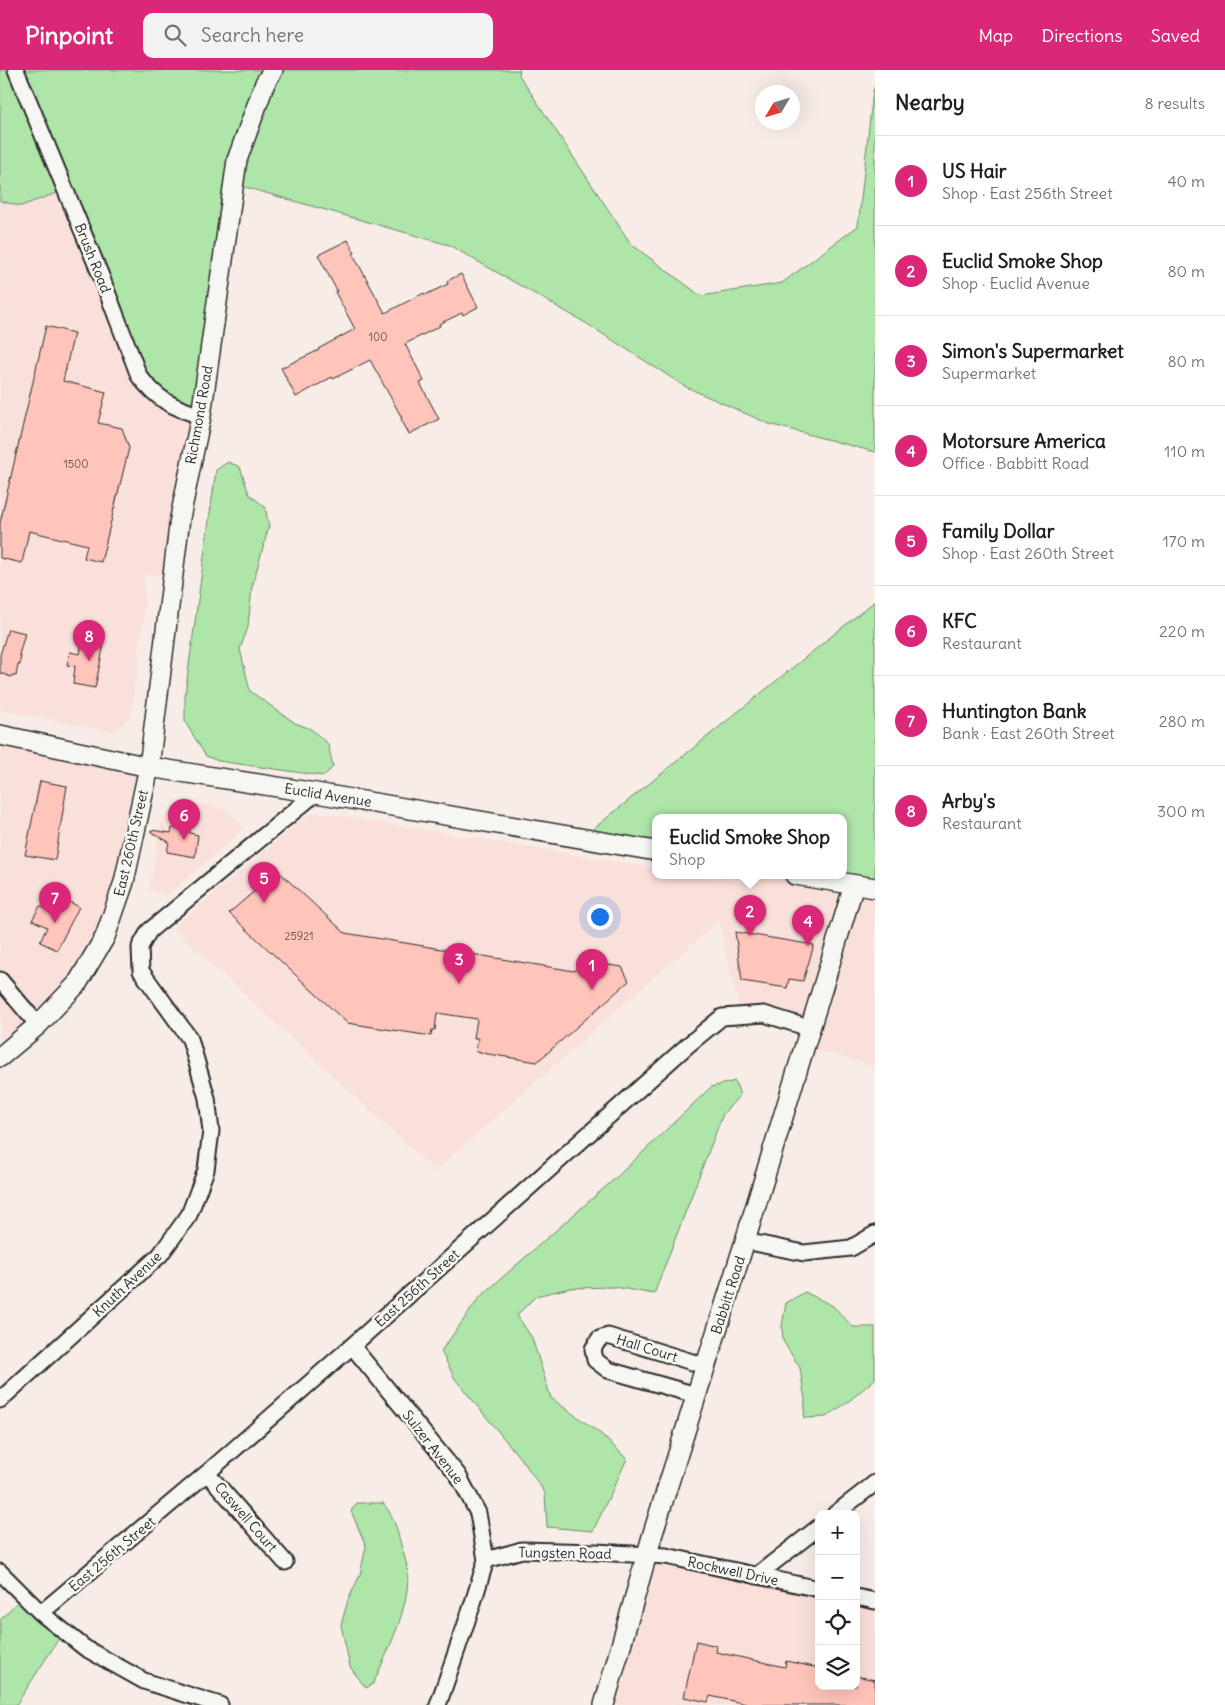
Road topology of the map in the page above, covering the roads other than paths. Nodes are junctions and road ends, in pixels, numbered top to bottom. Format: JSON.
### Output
{"nodes":[{"id":1,"x":16,"y":70,"type":"edge"},
{"id":2,"x":273,"y":70,"type":"edge"},
{"id":3,"x":201,"y":416,"type":"junction"},
{"id":4,"x":0,"y":735,"type":"edge"},
{"id":5,"x":148,"y":767,"type":"junction"},
{"id":6,"x":316,"y":793,"type":"junction"},
{"id":7,"x":652,"y":850,"type":"edge"},
{"id":8,"x":819,"y":879,"type":"edge"},
{"id":9,"x":854,"y":885,"type":"junction"},
{"id":10,"x":875,"y":888,"type":"edge"},
{"id":11,"x":0,"y":980,"type":"edge"},
{"id":12,"x":38,"y":1025,"type":"junction"},
{"id":13,"x":809,"y":1028,"type":"junction"},
{"id":14,"x":0,"y":1057,"type":"edge"},
{"id":15,"x":875,"y":1234,"type":"edge"},
{"id":16,"x":745,"y":1241,"type":"junction"},
{"id":17,"x":352,"y":1346,"type":"junction"},
{"id":18,"x":705,"y":1366,"type":"junction"},
{"id":19,"x":696,"y":1395,"type":"junction"},
{"id":20,"x":0,"y":1400,"type":"edge"},
{"id":21,"x":207,"y":1473,"type":"junction"},
{"id":22,"x":873,"y":1485,"type":"edge"},
{"id":23,"x":841,"y":1510,"type":"edge"},
{"id":24,"x":815,"y":1530,"type":"edge"},
{"id":25,"x":646,"y":1555,"type":"junction"},
{"id":26,"x":486,"y":1560,"type":"junction"},
{"id":27,"x":286,"y":1562,"type":"dead end"},
{"id":28,"x":0,"y":1572,"type":"edge"},
{"id":29,"x":756,"y":1576,"type":"junction"},
{"id":30,"x":815,"y":1588,"type":"edge"},
{"id":31,"x":860,"y":1598,"type":"edge"},
{"id":32,"x":875,"y":1600,"type":"edge"},
{"id":33,"x":42,"y":1613,"type":"junction"},
{"id":34,"x":220,"y":1705,"type":"edge"},
{"id":35,"x":438,"y":1705,"type":"edge"},
{"id":36,"x":604,"y":1705,"type":"edge"}],
"edges":[{"from":1,"to":3,"type":"street","name":"Brush Road"},
{"from":2,"to":3,"type":"main road","name":"Richmond Road"},
{"from":3,"to":5,"type":"main road","name":"Richmond Road"},
{"from":4,"to":5,"type":"main road","name":"Euclid Avenue"},
{"from":5,"to":6,"type":"main road","name":"Euclid Avenue"},
{"from":5,"to":12,"type":"main road","name":"East 260th Street"},
{"from":6,"to":7,"type":"main road","name":"Euclid Avenue"},
{"from":6,"to":20,"type":"street","name":"Knuth Avenue"},
{"from":8,"to":9,"type":"main road"},
{"from":9,"to":10,"type":"main road"},
{"from":9,"to":13,"type":"main road","name":"Babbitt Road"},
{"from":11,"to":12,"type":"street"},
{"from":12,"to":14,"type":"main road","name":"East 260th Street"},
{"from":13,"to":16,"type":"main road","name":"Babbitt Road"},
{"from":13,"to":17,"type":"street","name":"East 256th Street"},
{"from":15,"to":16,"type":"street"},
{"from":16,"to":18,"type":"main road","name":"Babbitt Road"},
{"from":17,"to":21,"type":"street","name":"East 256th Street"},
{"from":17,"to":26,"type":"street","name":"Sulzer Avenue"},
{"from":18,"to":19,"type":"main road","name":"Babbitt Road"},
{"from":18,"to":19,"type":"street","name":"Hall Court"},
{"from":19,"to":25,"type":"main road","name":"Babbitt Road"},
{"from":21,"to":27,"type":"street","name":"Caswell Court"},
{"from":21,"to":33,"type":"street","name":"East 256th Street"},
{"from":22,"to":23,"type":"street"},
{"from":24,"to":29,"type":"street"},
{"from":25,"to":26,"type":"street","name":"Tungsten Road"},
{"from":25,"to":29,"type":"street","name":"Rockwell Drive"},
{"from":25,"to":36,"type":"main road","name":"Babbitt Road"},
{"from":26,"to":35,"type":"street","name":"Sulzer Avenue"},
{"from":28,"to":33,"type":"street"},
{"from":29,"to":30,"type":"street","name":"Rockwell Drive"},
{"from":31,"to":32,"type":"street"},
{"from":33,"to":34,"type":"street"}]}
